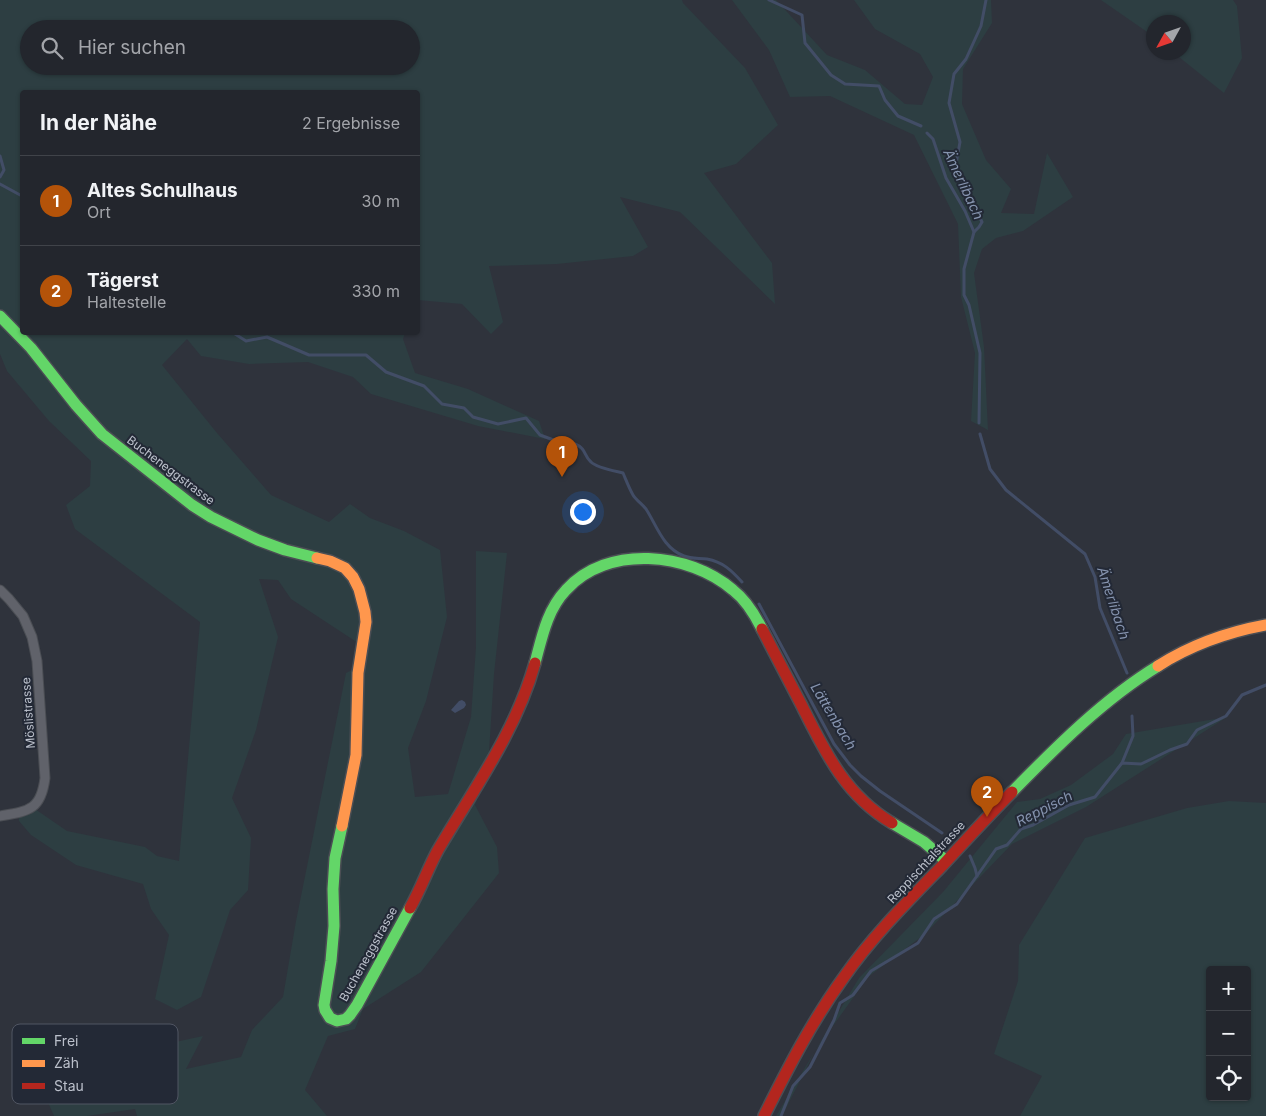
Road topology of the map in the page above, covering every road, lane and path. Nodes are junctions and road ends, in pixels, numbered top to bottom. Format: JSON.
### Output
{"nodes":[{"id":1,"x":0,"y":316,"type":"edge"},
{"id":2,"x":0,"y":590,"type":"edge"},
{"id":3,"x":1266,"y":625,"type":"edge"},
{"id":4,"x":0,"y":816,"type":"edge"},
{"id":5,"x":946,"y":861,"type":"junction"},
{"id":6,"x":764,"y":1116,"type":"edge"}],
"edges":[{"from":1,"to":5,"type":"street","name":"Bucheneggstrasse"},
{"from":2,"to":4,"type":"street","name":"Möslistrasse"},
{"from":3,"to":5,"type":"street","name":"Reppischtalstrasse"},
{"from":5,"to":6,"type":"street","name":"Reppischtalstrasse"}]}
